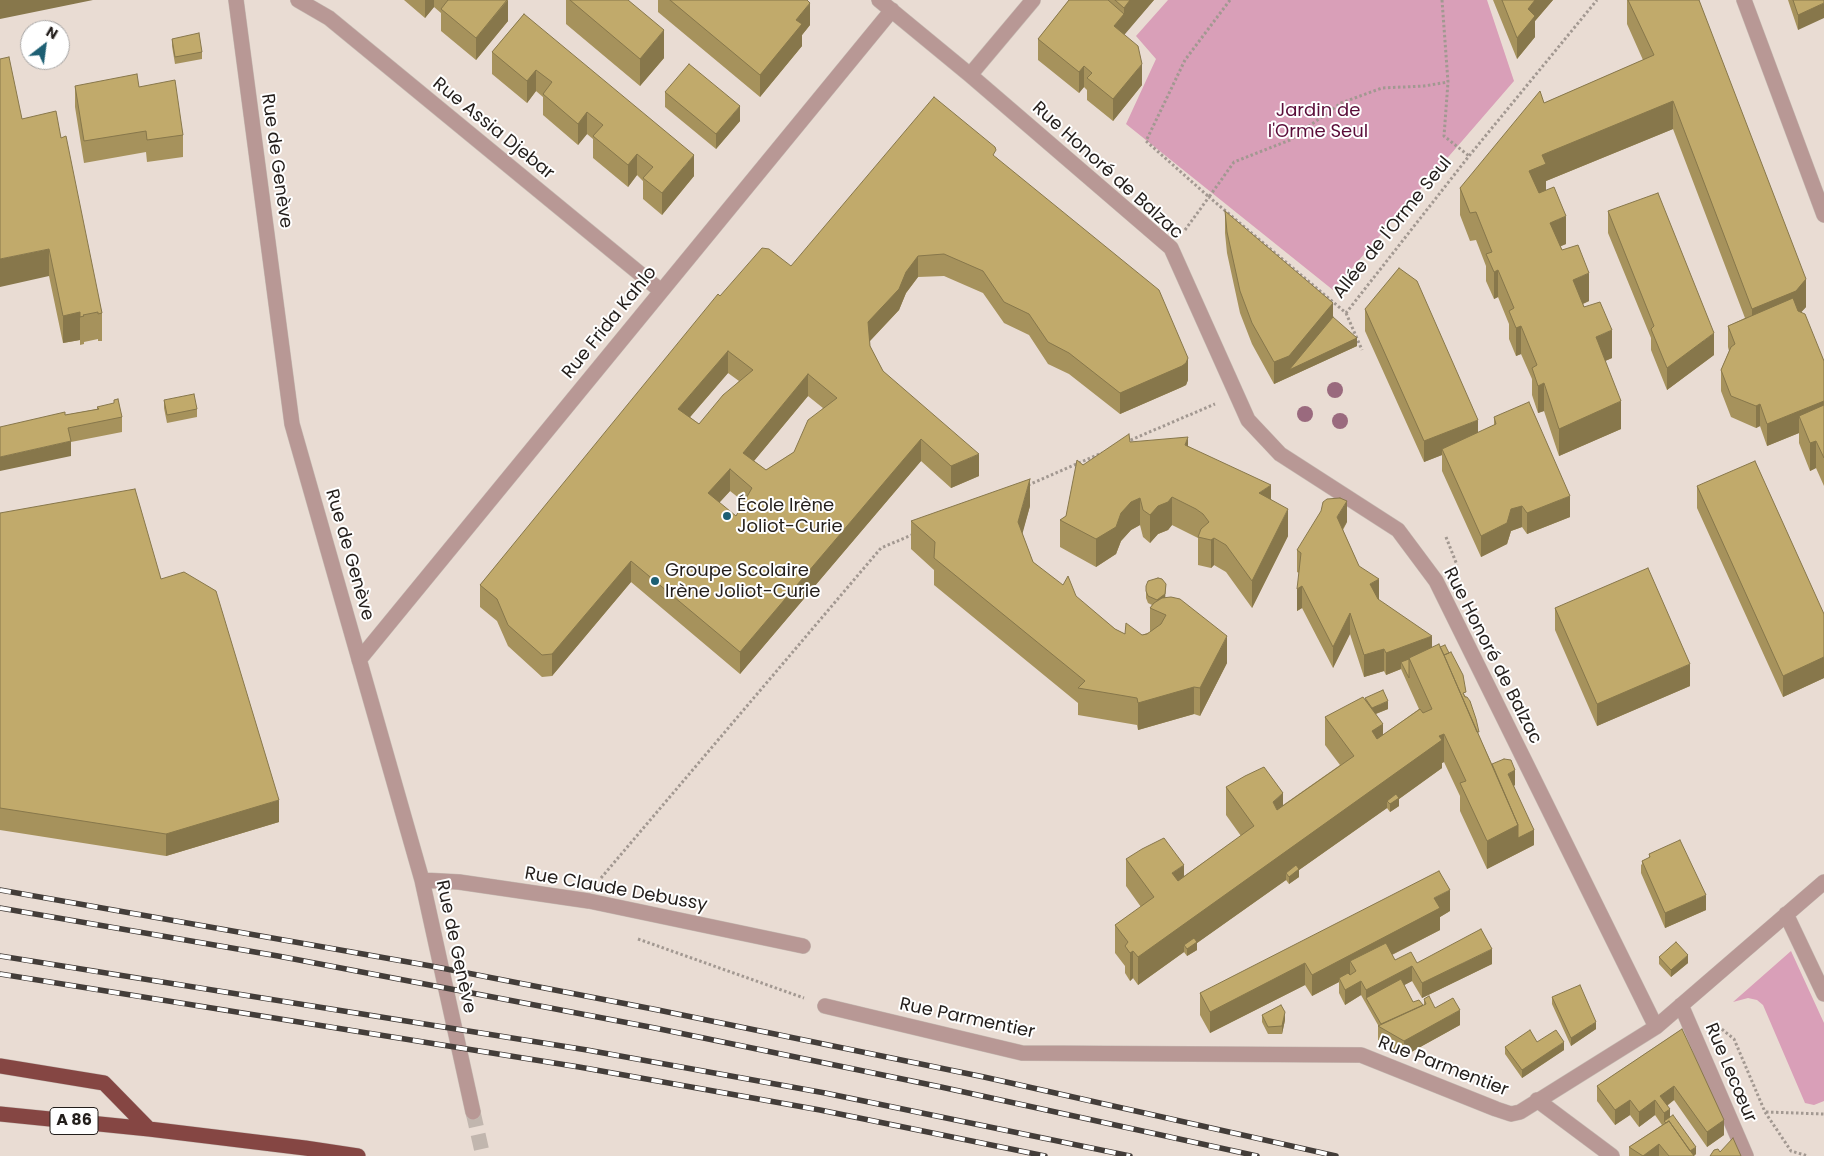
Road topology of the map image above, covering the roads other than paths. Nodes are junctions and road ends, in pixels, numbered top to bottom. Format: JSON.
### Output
{"nodes":[{"id":1,"x":236,"y":0,"type":"edge"},
{"id":2,"x":298,"y":0,"type":"edge"},
{"id":3,"x":879,"y":0,"type":"edge"},
{"id":4,"x":1033,"y":0,"type":"edge"},
{"id":5,"x":1744,"y":0,"type":"edge"},
{"id":6,"x":892,"y":10,"type":"junction"},
{"id":7,"x":970,"y":75,"type":"junction"},
{"id":8,"x":1824,"y":215,"type":"edge"},
{"id":9,"x":661,"y":291,"type":"junction"},
{"id":10,"x":359,"y":660,"type":"junction"},
{"id":11,"x":422,"y":880,"type":"junction"},
{"id":12,"x":1824,"y":882,"type":"edge"},
{"id":13,"x":1786,"y":914,"type":"junction"},
{"id":14,"x":803,"y":946,"type":"dead end"},
{"id":15,"x":1824,"y":994,"type":"edge"},
{"id":16,"x":1681,"y":1005,"type":"junction"},
{"id":17,"x":825,"y":1006,"type":"road end"},
{"id":18,"x":1656,"y":1026,"type":"junction"},
{"id":19,"x":0,"y":1066,"type":"edge"},
{"id":20,"x":1537,"y":1100,"type":"junction"},
{"id":21,"x":473,"y":1112,"type":"tunnel mouth"},
{"id":22,"x":0,"y":1114,"type":"edge"},
{"id":23,"x":148,"y":1129,"type":"junction"},
{"id":24,"x":358,"y":1156,"type":"edge"},
{"id":25,"x":1612,"y":1156,"type":"edge"},
{"id":26,"x":1746,"y":1156,"type":"edge"}],
"edges":[{"from":1,"to":10,"type":"street","name":"Rue de Genève"},
{"from":2,"to":9,"type":"street","name":"Rue Assia Djebar"},
{"from":3,"to":6,"type":"street","name":"Rue Honoré de Balzac"},
{"from":4,"to":7,"type":"street"},
{"from":5,"to":8,"type":"street"},
{"from":6,"to":7,"type":"street","name":"Rue Honoré de Balzac"},
{"from":6,"to":9,"type":"street","name":"Rue Frida Kahlo"},
{"from":7,"to":18,"type":"street","name":"Rue Honoré de Balzac"},
{"from":9,"to":10,"type":"street","name":"Rue Frida Kahlo"},
{"from":10,"to":11,"type":"street","name":"Rue de Genève"},
{"from":11,"to":14,"type":"street","name":"Rue Claude Debussy"},
{"from":11,"to":21,"type":"street","name":"Rue de Genève"},
{"from":12,"to":13,"type":"street","name":"Rue Parmentier"},
{"from":13,"to":15,"type":"street"},
{"from":13,"to":16,"type":"street","name":"Rue Parmentier"},
{"from":16,"to":18,"type":"street","name":"Rue Parmentier"},
{"from":16,"to":26,"type":"street","name":"Rue Lecœur"},
{"from":17,"to":20,"type":"street","name":"Rue Parmentier"},
{"from":18,"to":20,"type":"street","name":"Rue Parmentier"},
{"from":19,"to":23,"type":"highway"},
{"from":20,"to":25,"type":"street"},
{"from":22,"to":23,"type":"highway","number":"A 86"},
{"from":23,"to":24,"type":"highway","number":"A 86"}]}
